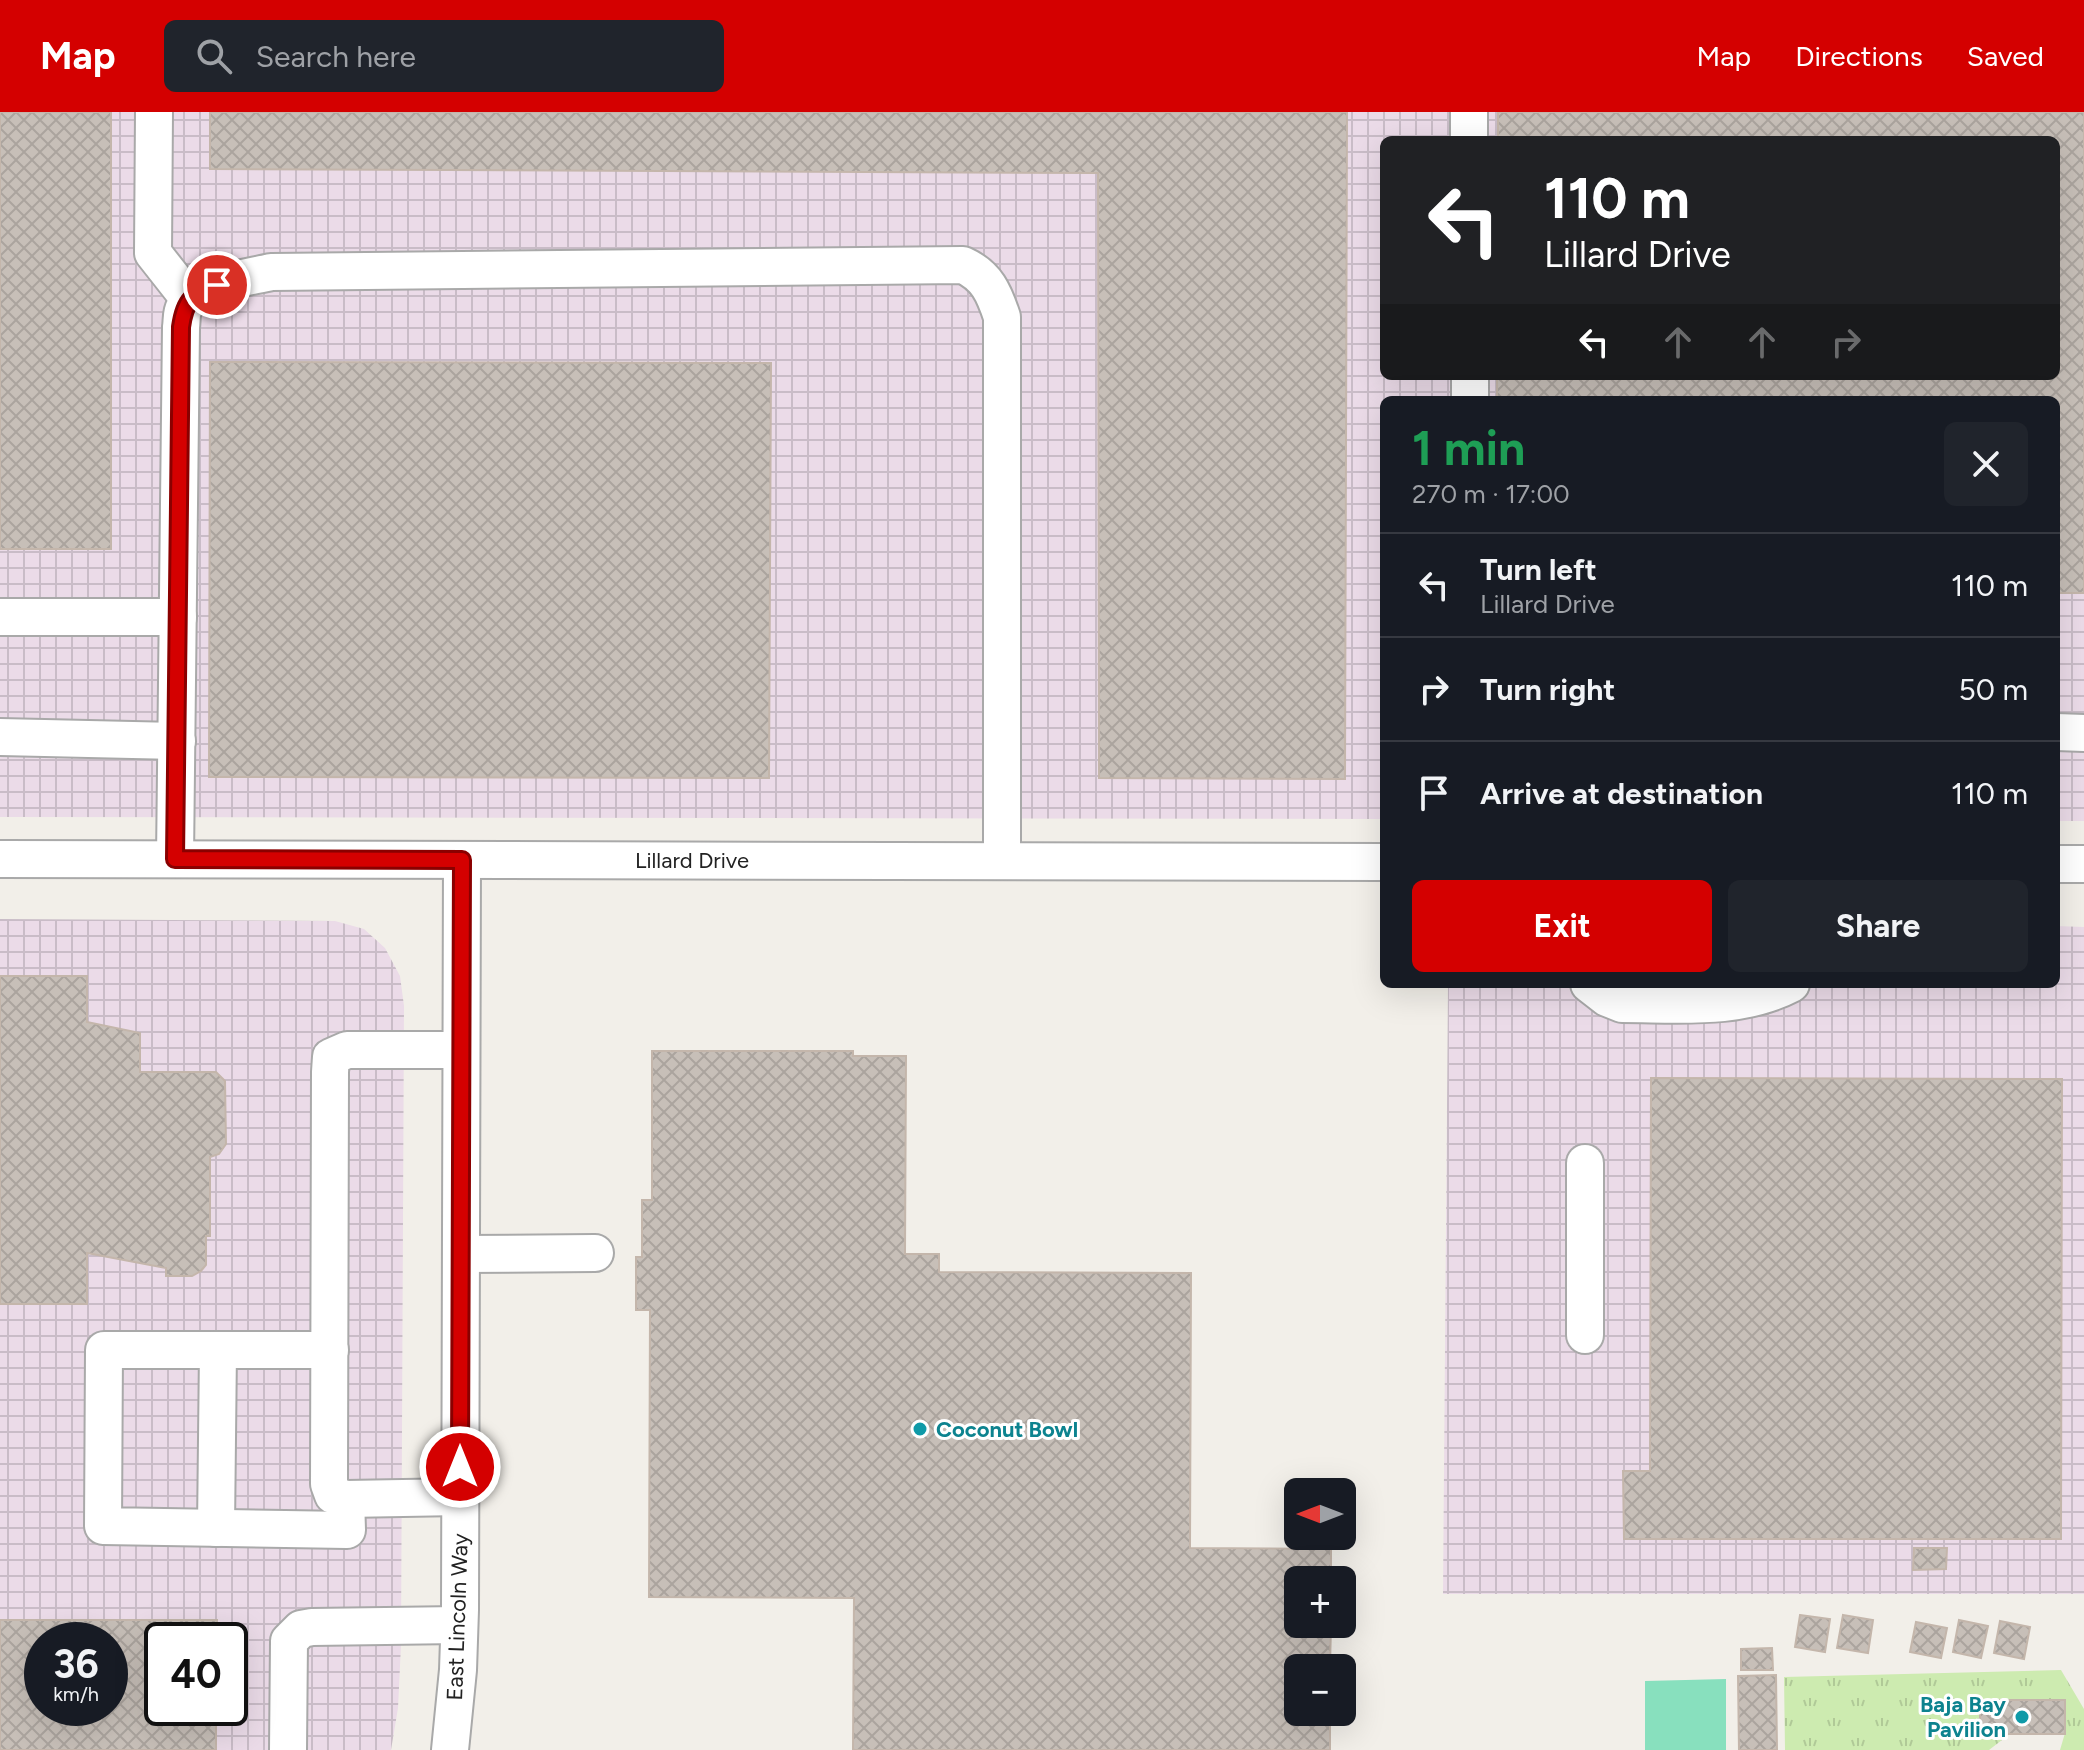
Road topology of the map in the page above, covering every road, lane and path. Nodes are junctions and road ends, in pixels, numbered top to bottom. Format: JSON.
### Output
{"nodes":[{"id":1,"x":154,"y":112,"type":"edge"},
{"id":2,"x":1469,"y":112,"type":"edge"},
{"id":3,"x":1469,"y":136,"type":"edge"},
{"id":4,"x":190,"y":300,"type":"junction"},
{"id":5,"x":0,"y":617,"type":"edge"},
{"id":6,"x":178,"y":617,"type":"junction"},
{"id":7,"x":2060,"y":732,"type":"edge"},
{"id":8,"x":2084,"y":733,"type":"edge"},
{"id":9,"x":0,"y":737,"type":"edge"},
{"id":10,"x":177,"y":741,"type":"junction"},
{"id":11,"x":0,"y":859,"type":"edge"},
{"id":12,"x":175,"y":859,"type":"junction"},
{"id":13,"x":462,"y":860,"type":"junction"},
{"id":14,"x":1002,"y":861,"type":"junction"},
{"id":15,"x":1380,"y":862,"type":"edge"},
{"id":16,"x":2060,"y":864,"type":"edge"},
{"id":17,"x":2084,"y":864,"type":"edge"},
{"id":18,"x":1594,"y":988,"type":"edge"},
{"id":19,"x":1783,"y":988,"type":"edge"},
{"id":20,"x":461,"y":1050,"type":"junction"},
{"id":21,"x":1585,"y":1163,"type":"dead end"},
{"id":22,"x":595,"y":1253,"type":"dead end"},
{"id":23,"x":461,"y":1254,"type":"junction"},
{"id":24,"x":1585,"y":1335,"type":"dead end"},
{"id":25,"x":218,"y":1350,"type":"junction"},
{"id":26,"x":330,"y":1350,"type":"junction"},
{"id":27,"x":460,"y":1497,"type":"junction"},
{"id":28,"x":346,"y":1499,"type":"junction"},
{"id":29,"x":216,"y":1528,"type":"junction"},
{"id":30,"x":459,"y":1625,"type":"junction"},
{"id":31,"x":288,"y":1750,"type":"edge"},
{"id":32,"x":450,"y":1750,"type":"edge"}],
"edges":[{"from":1,"to":4,"type":"street"},
{"from":2,"to":3,"type":"street"},
{"from":4,"to":6,"type":"street"},
{"from":4,"to":14,"type":"street"},
{"from":5,"to":6,"type":"street"},
{"from":6,"to":10,"type":"street"},
{"from":7,"to":8,"type":"street"},
{"from":9,"to":10,"type":"street"},
{"from":10,"to":12,"type":"street"},
{"from":11,"to":12,"type":"street","name":"Lillard Drive"},
{"from":12,"to":13,"type":"street","name":"Lillard Drive"},
{"from":13,"to":14,"type":"street","name":"Lillard Drive"},
{"from":13,"to":20,"type":"street","name":"East Lincoln Way"},
{"from":14,"to":15,"type":"street","name":"Lillard Drive"},
{"from":16,"to":17,"type":"street"},
{"from":18,"to":19,"type":"street"},
{"from":20,"to":23,"type":"street","name":"East Lincoln Way"},
{"from":20,"to":26,"type":"street"},
{"from":21,"to":24,"type":"street"},
{"from":22,"to":23,"type":"street"},
{"from":23,"to":27,"type":"street","name":"East Lincoln Way"},
{"from":25,"to":26,"type":"street"},
{"from":25,"to":29,"type":"street"},
{"from":25,"to":29,"type":"street"},
{"from":26,"to":28,"type":"street"},
{"from":27,"to":28,"type":"street"},
{"from":27,"to":30,"type":"street","name":"East Lincoln Way"},
{"from":28,"to":29,"type":"street"},
{"from":30,"to":31,"type":"street"},
{"from":30,"to":32,"type":"street","name":"East Lincoln Way"}]}
